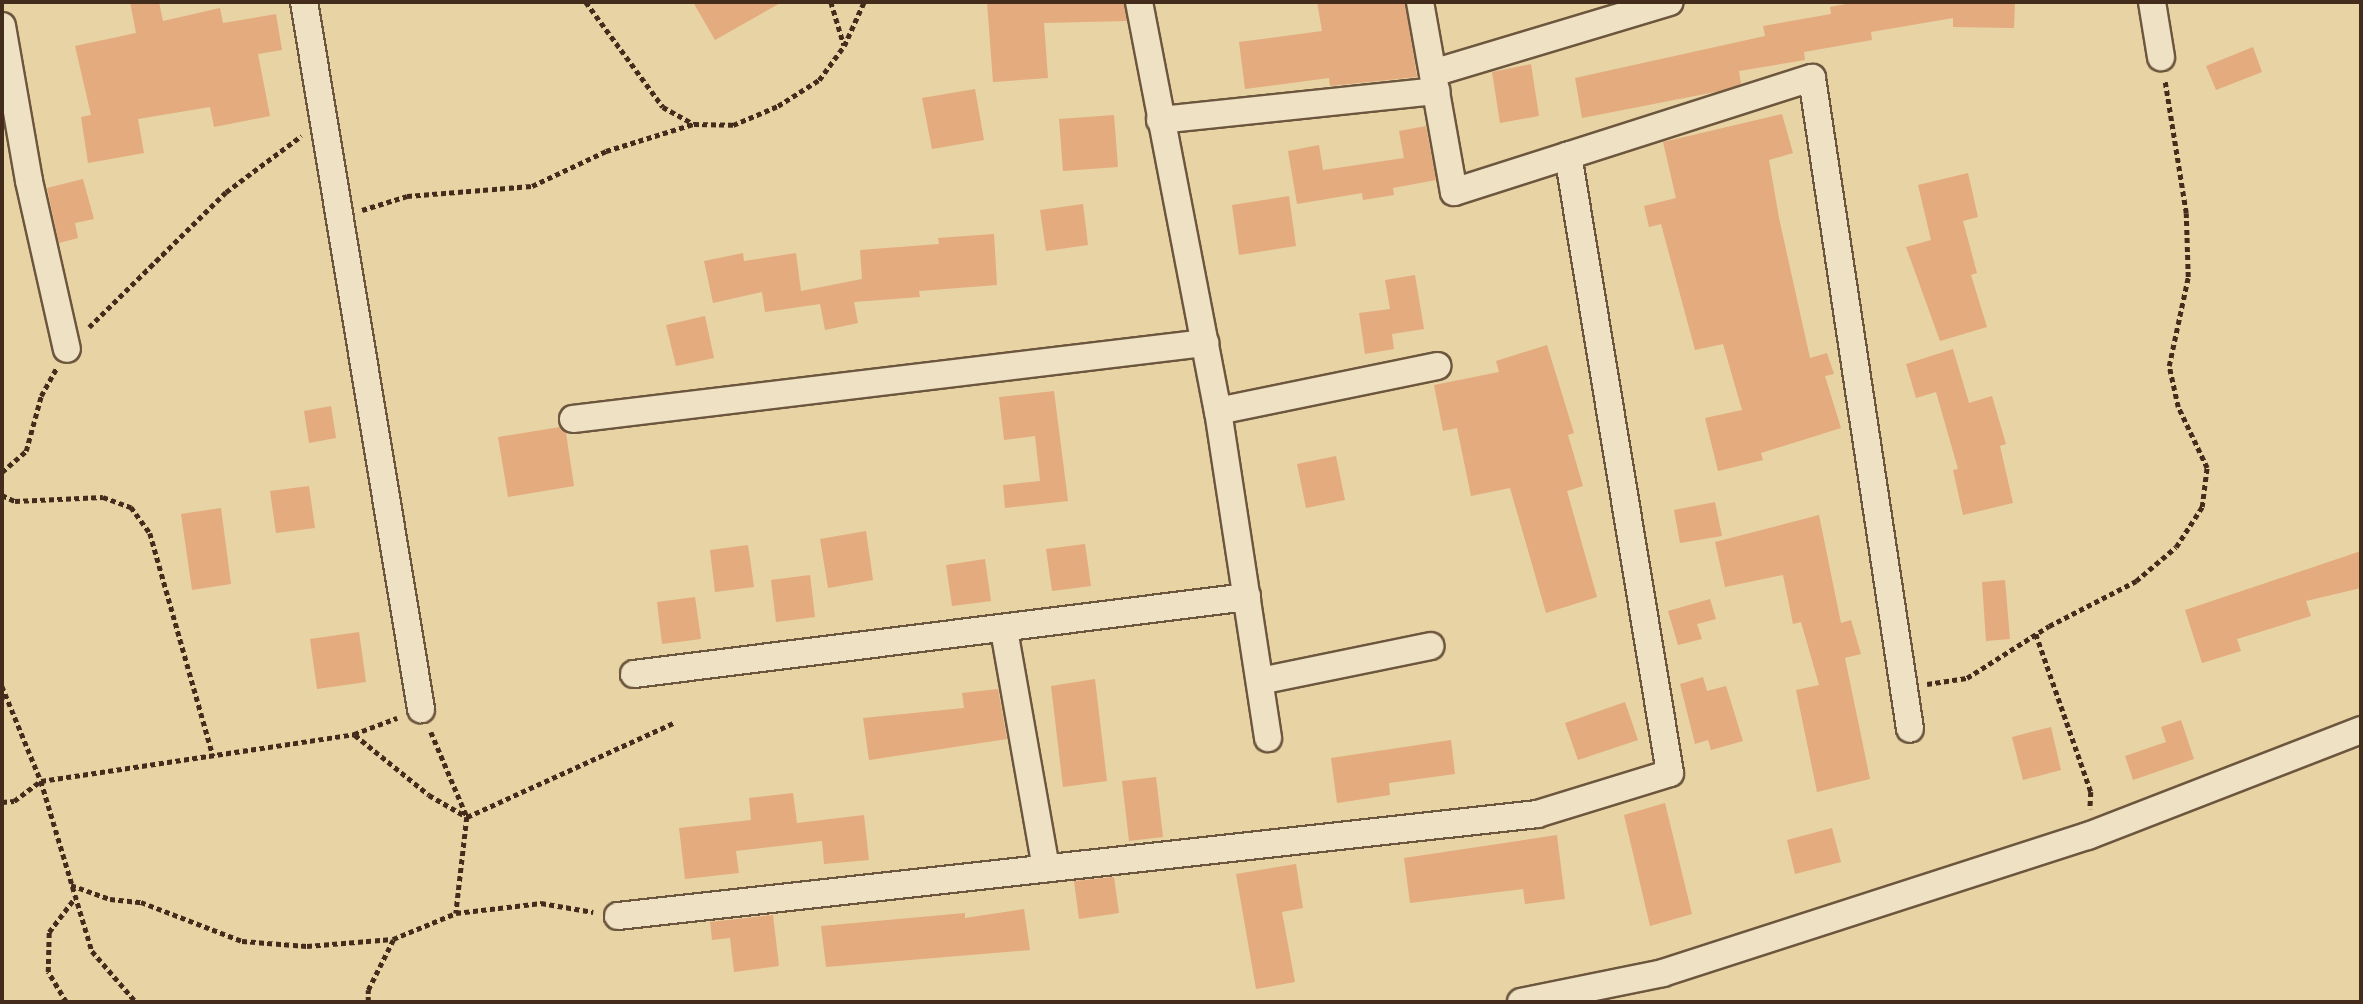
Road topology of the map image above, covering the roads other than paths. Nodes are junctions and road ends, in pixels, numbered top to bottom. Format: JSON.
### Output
{"nodes":[{"id":1,"x":304,"y":2,"type":"edge"},
{"id":2,"x":1139,"y":2,"type":"edge"},
{"id":3,"x":1420,"y":2,"type":"edge"},
{"id":4,"x":1670,"y":2,"type":"edge"},
{"id":5,"x":2152,"y":2,"type":"edge"},
{"id":6,"x":2,"y":26,"type":"edge"},
{"id":7,"x":2161,"y":57,"type":"road end"},
{"id":8,"x":1434,"y":82,"type":"junction"},
{"id":9,"x":1160,"y":120,"type":"junction"},
{"id":10,"x":1568,"y":155,"type":"junction"},
{"id":11,"x":1205,"y":343,"type":"junction"},
{"id":12,"x":67,"y":348,"type":"road end"},
{"id":13,"x":1437,"y":366,"type":"dead end"},
{"id":14,"x":1218,"y":411,"type":"junction"},
{"id":15,"x":573,"y":419,"type":"dead end"},
{"id":16,"x":1247,"y":597,"type":"junction"},
{"id":17,"x":1004,"y":630,"type":"junction"},
{"id":18,"x":1430,"y":646,"type":"dead end"},
{"id":19,"x":634,"y":674,"type":"dead end"},
{"id":20,"x":1260,"y":681,"type":"junction"},
{"id":21,"x":421,"y":709,"type":"road end"},
{"id":22,"x":1910,"y":729,"type":"dead end"},
{"id":23,"x":2361,"y":730,"type":"edge"},
{"id":24,"x":1268,"y":738,"type":"dead end"},
{"id":25,"x":1046,"y":868,"type":"junction"},
{"id":26,"x":618,"y":916,"type":"road end"},
{"id":27,"x":1521,"y":1002,"type":"edge"}],
"edges":[{"from":1,"to":21,"type":"street"},
{"from":2,"to":9,"type":"street"},
{"from":3,"to":8,"type":"street"},
{"from":4,"to":8,"type":"street"},
{"from":5,"to":7,"type":"street"},
{"from":6,"to":12,"type":"street"},
{"from":8,"to":9,"type":"street"},
{"from":8,"to":10,"type":"street"},
{"from":9,"to":11,"type":"street"},
{"from":10,"to":22,"type":"street"},
{"from":10,"to":25,"type":"street"},
{"from":11,"to":14,"type":"street"},
{"from":11,"to":15,"type":"street"},
{"from":13,"to":14,"type":"street"},
{"from":14,"to":16,"type":"street"},
{"from":16,"to":17,"type":"street"},
{"from":16,"to":20,"type":"street"},
{"from":17,"to":19,"type":"street"},
{"from":17,"to":25,"type":"street"},
{"from":18,"to":20,"type":"street"},
{"from":20,"to":24,"type":"street"},
{"from":23,"to":27,"type":"street"},
{"from":25,"to":26,"type":"street"}]}
